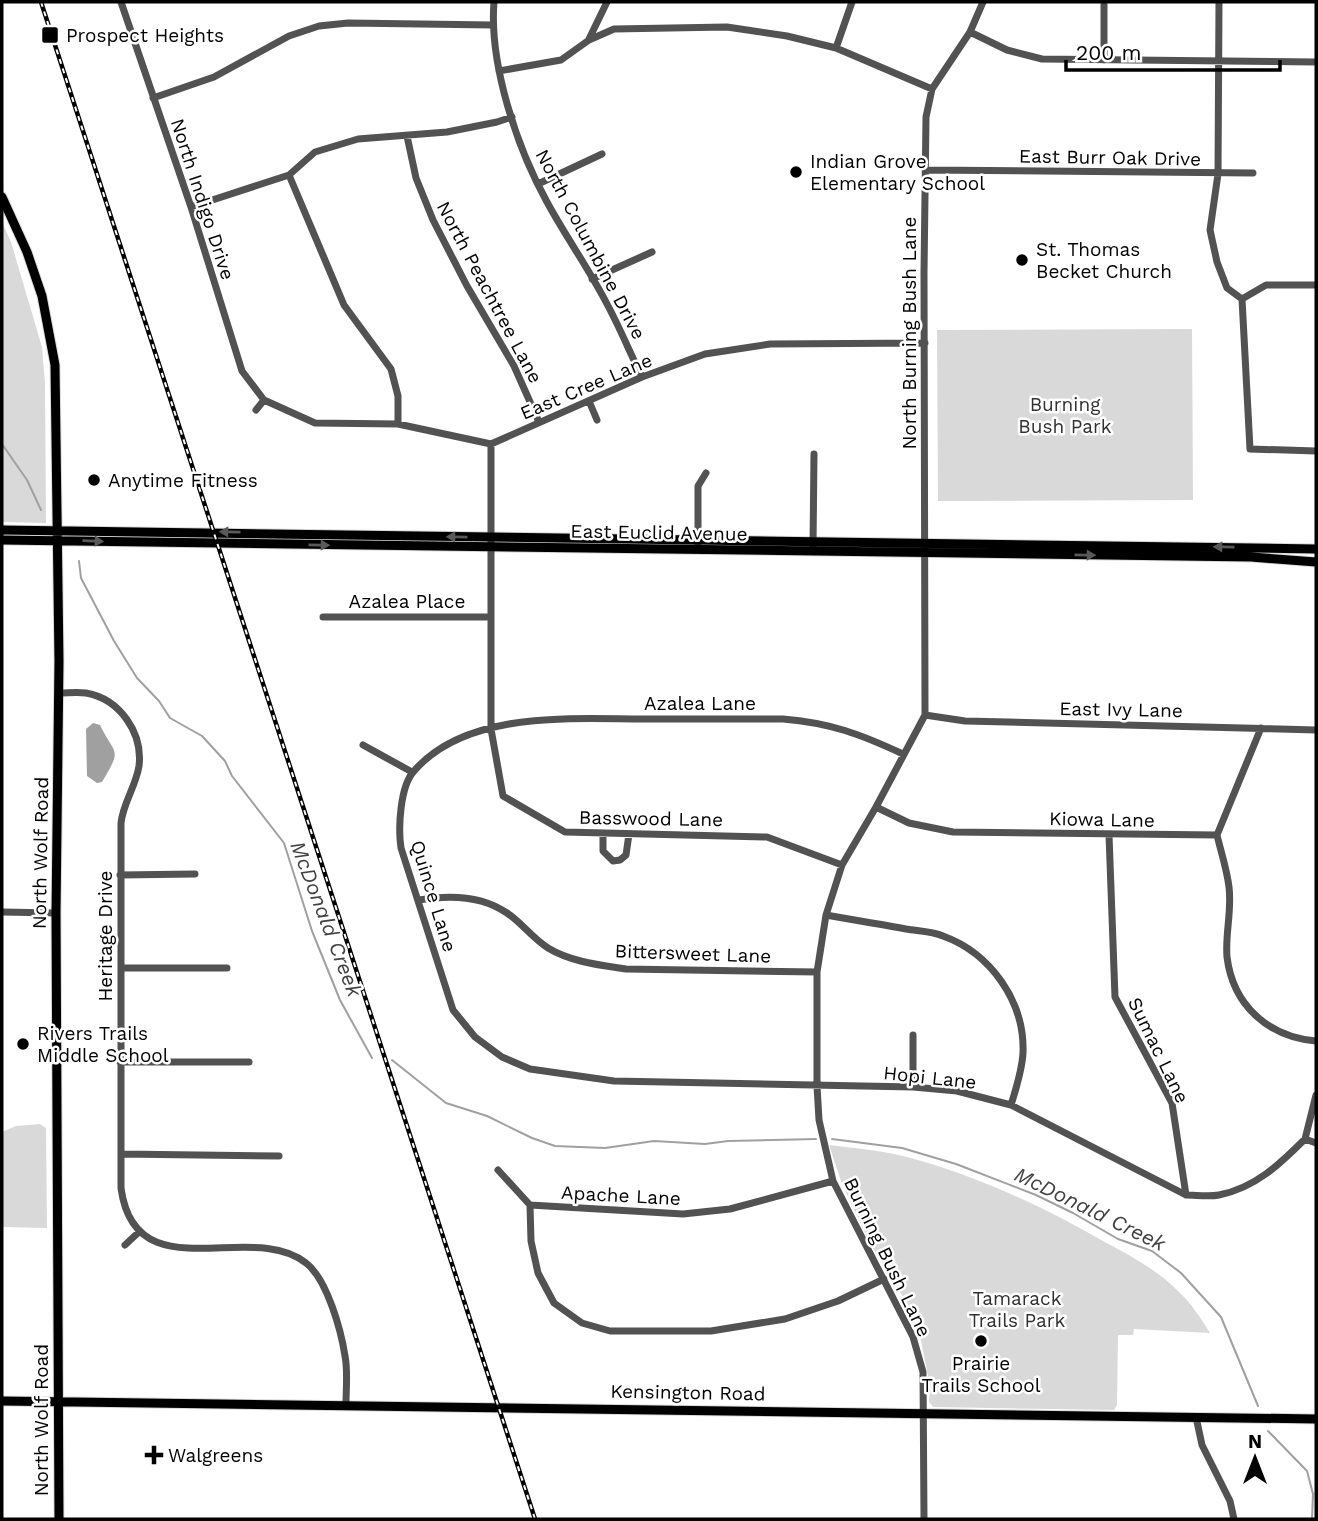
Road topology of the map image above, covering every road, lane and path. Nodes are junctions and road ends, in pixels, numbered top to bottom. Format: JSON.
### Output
{"nodes":[{"id":1,"x":121,"y":2,"type":"edge"},
{"id":2,"x":494,"y":2,"type":"edge"},
{"id":3,"x":607,"y":2,"type":"edge"},
{"id":4,"x":852,"y":2,"type":"edge"},
{"id":5,"x":983,"y":2,"type":"edge"},
{"id":6,"x":1104,"y":2,"type":"edge"},
{"id":7,"x":1219,"y":2,"type":"edge"},
{"id":8,"x":601,"y":16,"type":"junction"},
{"id":9,"x":493,"y":24,"type":"junction"},
{"id":10,"x":614,"y":29,"type":"junction"},
{"id":11,"x":970,"y":32,"type":"junction"},
{"id":12,"x":589,"y":40,"type":"junction"},
{"id":13,"x":835,"y":47,"type":"junction"},
{"id":14,"x":1104,"y":60,"type":"junction"},
{"id":15,"x":1219,"y":61,"type":"junction"},
{"id":16,"x":1316,"y":62,"type":"edge"},
{"id":17,"x":499,"y":71,"type":"junction"},
{"id":18,"x":932,"y":89,"type":"junction"},
{"id":19,"x":153,"y":98,"type":"junction"},
{"id":20,"x":512,"y":117,"type":"junction"},
{"id":21,"x":407,"y":136,"type":"junction"},
{"id":22,"x":602,"y":154,"type":"dead end"},
{"id":23,"x":925,"y":170,"type":"junction"},
{"id":24,"x":1252,"y":173,"type":"dead end"},
{"id":25,"x":1218,"y":174,"type":"junction"},
{"id":26,"x":289,"y":176,"type":"junction"},
{"id":27,"x":538,"y":184,"type":"junction"},
{"id":28,"x":2,"y":197,"type":"edge"},
{"id":29,"x":191,"y":207,"type":"junction"},
{"id":30,"x":652,"y":252,"type":"dead end"},
{"id":31,"x":592,"y":279,"type":"junction"},
{"id":32,"x":1316,"y":285,"type":"edge"},
{"id":33,"x":1242,"y":299,"type":"junction"},
{"id":34,"x":925,"y":343,"type":"junction"},
{"id":35,"x":642,"y":377,"type":"junction"},
{"id":36,"x":264,"y":400,"type":"junction"},
{"id":37,"x":589,"y":401,"type":"junction"},
{"id":38,"x":256,"y":410,"type":"dead end"},
{"id":39,"x":597,"y":420,"type":"dead end"},
{"id":40,"x":539,"y":422,"type":"junction"},
{"id":41,"x":398,"y":424,"type":"junction"},
{"id":42,"x":491,"y":444,"type":"junction"},
{"id":43,"x":1316,"y":451,"type":"edge"},
{"id":44,"x":814,"y":454,"type":"dead end"},
{"id":45,"x":706,"y":473,"type":"dead end"},
{"id":46,"x":2,"y":530,"type":"edge"},
{"id":47,"x":57,"y":530,"type":"junction"},
{"id":48,"x":2,"y":540,"type":"edge"},
{"id":49,"x":58,"y":540,"type":"junction"},
{"id":50,"x":492,"y":542,"type":"junction"},
{"id":51,"x":698,"y":545,"type":"junction"},
{"id":52,"x":813,"y":546,"type":"junction"},
{"id":53,"x":925,"y":548,"type":"junction"},
{"id":54,"x":1316,"y":549,"type":"edge"},
{"id":55,"x":1316,"y":562,"type":"edge"},
{"id":56,"x":323,"y":617,"type":"dead end"},
{"id":57,"x":491,"y":617,"type":"junction"},
{"id":58,"x":59,"y":692,"type":"junction"},
{"id":59,"x":925,"y":715,"type":"junction"},
{"id":60,"x":1261,"y":728,"type":"junction"},
{"id":61,"x":491,"y":729,"type":"junction"},
{"id":62,"x":1316,"y":730,"type":"edge"},
{"id":63,"x":363,"y":745,"type":"dead end"},
{"id":64,"x":903,"y":754,"type":"junction"},
{"id":65,"x":412,"y":772,"type":"junction"},
{"id":66,"x":876,"y":807,"type":"junction"},
{"id":67,"x":603,"y":833,"type":"junction"},
{"id":68,"x":629,"y":834,"type":"junction"},
{"id":69,"x":1109,"y":835,"type":"junction"},
{"id":70,"x":1217,"y":835,"type":"junction"},
{"id":71,"x":842,"y":865,"type":"junction"},
{"id":72,"x":195,"y":874,"type":"dead end"},
{"id":73,"x":120,"y":875,"type":"junction"},
{"id":74,"x":419,"y":900,"type":"junction"},
{"id":75,"x":2,"y":912,"type":"edge"},
{"id":76,"x":56,"y":913,"type":"junction"},
{"id":77,"x":826,"y":915,"type":"junction"},
{"id":78,"x":121,"y":968,"type":"junction"},
{"id":79,"x":227,"y":968,"type":"dead end"},
{"id":80,"x":817,"y":972,"type":"junction"},
{"id":81,"x":913,"y":1035,"type":"dead end"},
{"id":82,"x":1316,"y":1041,"type":"edge"},
{"id":83,"x":502,"y":1057,"type":"joint"},
{"id":84,"x":120,"y":1062,"type":"junction"},
{"id":85,"x":249,"y":1062,"type":"dead end"},
{"id":86,"x":817,"y":1086,"type":"junction"},
{"id":87,"x":913,"y":1087,"type":"junction"},
{"id":88,"x":1316,"y":1095,"type":"edge"},
{"id":89,"x":1012,"y":1105,"type":"junction"},
{"id":90,"x":1306,"y":1139,"type":"junction"},
{"id":91,"x":1316,"y":1143,"type":"edge"},
{"id":92,"x":121,"y":1154,"type":"junction"},
{"id":93,"x":279,"y":1156,"type":"dead end"},
{"id":94,"x":498,"y":1170,"type":"dead end"},
{"id":95,"x":833,"y":1181,"type":"junction"},
{"id":96,"x":1186,"y":1195,"type":"junction"},
{"id":97,"x":530,"y":1205,"type":"junction"},
{"id":98,"x":140,"y":1231,"type":"junction"},
{"id":99,"x":125,"y":1245,"type":"dead end"},
{"id":100,"x":309,"y":1253,"type":"dead end"},
{"id":101,"x":304,"y":1261,"type":"junction"},
{"id":102,"x":884,"y":1279,"type":"junction"},
{"id":103,"x":2,"y":1401,"type":"edge"},
{"id":104,"x":59,"y":1401,"type":"junction"},
{"id":105,"x":346,"y":1404,"type":"junction"},
{"id":106,"x":924,"y":1413,"type":"junction"},
{"id":107,"x":1196,"y":1417,"type":"junction"},
{"id":108,"x":1316,"y":1419,"type":"edge"},
{"id":109,"x":59,"y":1519,"type":"edge"},
{"id":110,"x":924,"y":1519,"type":"edge"},
{"id":111,"x":1234,"y":1519,"type":"edge"}],
"edges":[{"from":1,"to":19,"type":"street","name":"North Indigo Drive"},
{"from":2,"to":9,"type":"street","name":"North Columbine Drive"},
{"from":3,"to":8,"type":"street"},
{"from":4,"to":13,"type":"street"},
{"from":5,"to":11,"type":"street","name":"North Burning Bush Lane"},
{"from":6,"to":14,"type":"street"},
{"from":7,"to":15,"type":"street"},
{"from":8,"to":10,"type":"street"},
{"from":8,"to":12,"type":"street"},
{"from":9,"to":17,"type":"street","name":"North Columbine Drive"},
{"from":9,"to":19,"type":"street"},
{"from":10,"to":12,"type":"street"},
{"from":10,"to":13,"type":"street"},
{"from":11,"to":14,"type":"street"},
{"from":11,"to":18,"type":"street","name":"North Burning Bush Lane"},
{"from":12,"to":17,"type":"street"},
{"from":13,"to":18,"type":"street"},
{"from":14,"to":15,"type":"street"},
{"from":15,"to":16,"type":"street"},
{"from":15,"to":25,"type":"street"},
{"from":17,"to":20,"type":"street","name":"North Columbine Drive"},
{"from":18,"to":23,"type":"street","name":"North Burning Bush Lane"},
{"from":19,"to":29,"type":"street","name":"North Indigo Drive"},
{"from":20,"to":21,"type":"street"},
{"from":20,"to":27,"type":"street","name":"North Columbine Drive"},
{"from":21,"to":26,"type":"street"},
{"from":21,"to":40,"type":"street","name":"North Peachtree Lane"},
{"from":22,"to":27,"type":"street"},
{"from":23,"to":25,"type":"street","name":"East Burr Oak Drive"},
{"from":23,"to":34,"type":"street","name":"North Burning Bush Lane"},
{"from":24,"to":25,"type":"street","name":"East Burr Oak Drive"},
{"from":25,"to":33,"type":"street"},
{"from":26,"to":29,"type":"street"},
{"from":26,"to":41,"type":"street"},
{"from":27,"to":31,"type":"street","name":"North Columbine Drive"},
{"from":28,"to":47,"type":"main road","name":"North Wolf Road"},
{"from":29,"to":36,"type":"street","name":"North Indigo Drive"},
{"from":30,"to":31,"type":"street"},
{"from":31,"to":35,"type":"street","name":"North Columbine Drive"},
{"from":32,"to":33,"type":"street"},
{"from":33,"to":43,"type":"street"},
{"from":34,"to":35,"type":"street","name":"East Cree Lane"},
{"from":34,"to":53,"type":"street","name":"North Burning Bush Lane"},
{"from":35,"to":37,"type":"street","name":"East Cree Lane"},
{"from":36,"to":38,"type":"street"},
{"from":36,"to":41,"type":"street"},
{"from":37,"to":39,"type":"street"},
{"from":37,"to":40,"type":"street","name":"East Cree Lane"},
{"from":40,"to":42,"type":"street","name":"East Cree Lane"},
{"from":41,"to":42,"type":"street"},
{"from":42,"to":50,"type":"street","name":"Basswood Lane"},
{"from":44,"to":52,"type":"street"},
{"from":45,"to":51,"type":"street"},
{"from":46,"to":47,"type":"main road","name":"East Euclid Avenue"},
{"from":47,"to":49,"type":"main road","name":"North Wolf Road"},
{"from":50,"to":47,"type":"main road","name":"East Euclid Avenue","one_way":true},
{"from":48,"to":49,"type":"main road","name":"East Euclid Avenue"},
{"from":49,"to":50,"type":"main road","name":"East Euclid Avenue","one_way":true},
{"from":49,"to":58,"type":"main road","name":"North Wolf Road"},
{"from":50,"to":51,"type":"main road","name":"East Euclid Avenue"},
{"from":50,"to":57,"type":"street","name":"Basswood Lane"},
{"from":51,"to":52,"type":"main road","name":"East Euclid Avenue"},
{"from":52,"to":53,"type":"main road","name":"East Euclid Avenue"},
{"from":54,"to":53,"type":"main road","name":"East Euclid Avenue","one_way":true},
{"from":53,"to":55,"type":"main road","name":"East Euclid Avenue","one_way":true},
{"from":53,"to":59,"type":"street","name":"Burning Bush Lane"},
{"from":56,"to":57,"type":"street","name":"Azalea Place"},
{"from":57,"to":61,"type":"street","name":"Basswood Lane"},
{"from":58,"to":73,"type":"street","name":"Heritage Drive"},
{"from":58,"to":76,"type":"main road","name":"North Wolf Road"},
{"from":59,"to":60,"type":"street","name":"East Ivy Lane"},
{"from":59,"to":64,"type":"street","name":"Burning Bush Lane"},
{"from":60,"to":62,"type":"street","name":"East Ivy Lane"},
{"from":60,"to":70,"type":"street"},
{"from":61,"to":64,"type":"street","name":"Azalea Lane"},
{"from":61,"to":65,"type":"street"},
{"from":61,"to":67,"type":"street","name":"Basswood Lane"},
{"from":63,"to":65,"type":"street"},
{"from":64,"to":66,"type":"street","name":"Burning Bush Lane"},
{"from":65,"to":74,"type":"street","name":"Quince Lane"},
{"from":66,"to":69,"type":"street","name":"Kiowa Lane"},
{"from":66,"to":71,"type":"street","name":"Burning Bush Lane"},
{"from":67,"to":68,"type":"street","name":"Basswood Lane"},
{"from":67,"to":68,"type":"street"},
{"from":68,"to":71,"type":"street","name":"Basswood Lane"},
{"from":69,"to":70,"type":"street","name":"Kiowa Lane"},
{"from":69,"to":96,"type":"street","name":"Sumac Lane"},
{"from":70,"to":82,"type":"street"},
{"from":71,"to":77,"type":"street","name":"Burning Bush Lane"},
{"from":72,"to":73,"type":"street"},
{"from":73,"to":78,"type":"street","name":"Heritage Drive"},
{"from":74,"to":80,"type":"street","name":"Bittersweet Lane"},
{"from":74,"to":83,"type":"street","name":"Quince Lane"},
{"from":75,"to":76,"type":"street"},
{"from":76,"to":104,"type":"main road","name":"North Wolf Road"},
{"from":77,"to":80,"type":"street","name":"Burning Bush Lane"},
{"from":77,"to":89,"type":"street"},
{"from":78,"to":79,"type":"street"},
{"from":78,"to":84,"type":"street","name":"Heritage Drive"},
{"from":80,"to":86,"type":"street","name":"Burning Bush Lane"},
{"from":81,"to":87,"type":"street"},
{"from":83,"to":86,"type":"street","name":"Hopi Lane"},
{"from":84,"to":85,"type":"street"},
{"from":84,"to":92,"type":"street","name":"Heritage Drive"},
{"from":86,"to":87,"type":"street","name":"Hopi Lane"},
{"from":86,"to":95,"type":"street","name":"Burning Bush Lane"},
{"from":87,"to":89,"type":"street","name":"Hopi Lane"},
{"from":88,"to":90,"type":"street"},
{"from":89,"to":96,"type":"street","name":"Hopi Lane"},
{"from":90,"to":91,"type":"street"},
{"from":90,"to":96,"type":"street","name":"Hopi Lane"},
{"from":92,"to":93,"type":"street"},
{"from":92,"to":98,"type":"street","name":"Heritage Drive"},
{"from":94,"to":97,"type":"street"},
{"from":95,"to":97,"type":"street","name":"Apache Lane"},
{"from":95,"to":102,"type":"street","name":"Burning Bush Lane"},
{"from":97,"to":102,"type":"street"},
{"from":98,"to":99,"type":"street"},
{"from":98,"to":101,"type":"street"},
{"from":100,"to":101,"type":"street"},
{"from":101,"to":105,"type":"street"},
{"from":102,"to":106,"type":"street","name":"Burning Bush Lane"},
{"from":103,"to":104,"type":"main road","name":"Kensington Road"},
{"from":104,"to":105,"type":"main road","name":"Kensington Road"},
{"from":104,"to":109,"type":"main road","name":"North Wolf Road"},
{"from":105,"to":106,"type":"main road","name":"Kensington Road"},
{"from":106,"to":107,"type":"main road","name":"Kensington Road"},
{"from":106,"to":110,"type":"street","name":"Burning Bush Lane"},
{"from":107,"to":108,"type":"main road","name":"Kensington Road"},
{"from":107,"to":111,"type":"street"}]}
